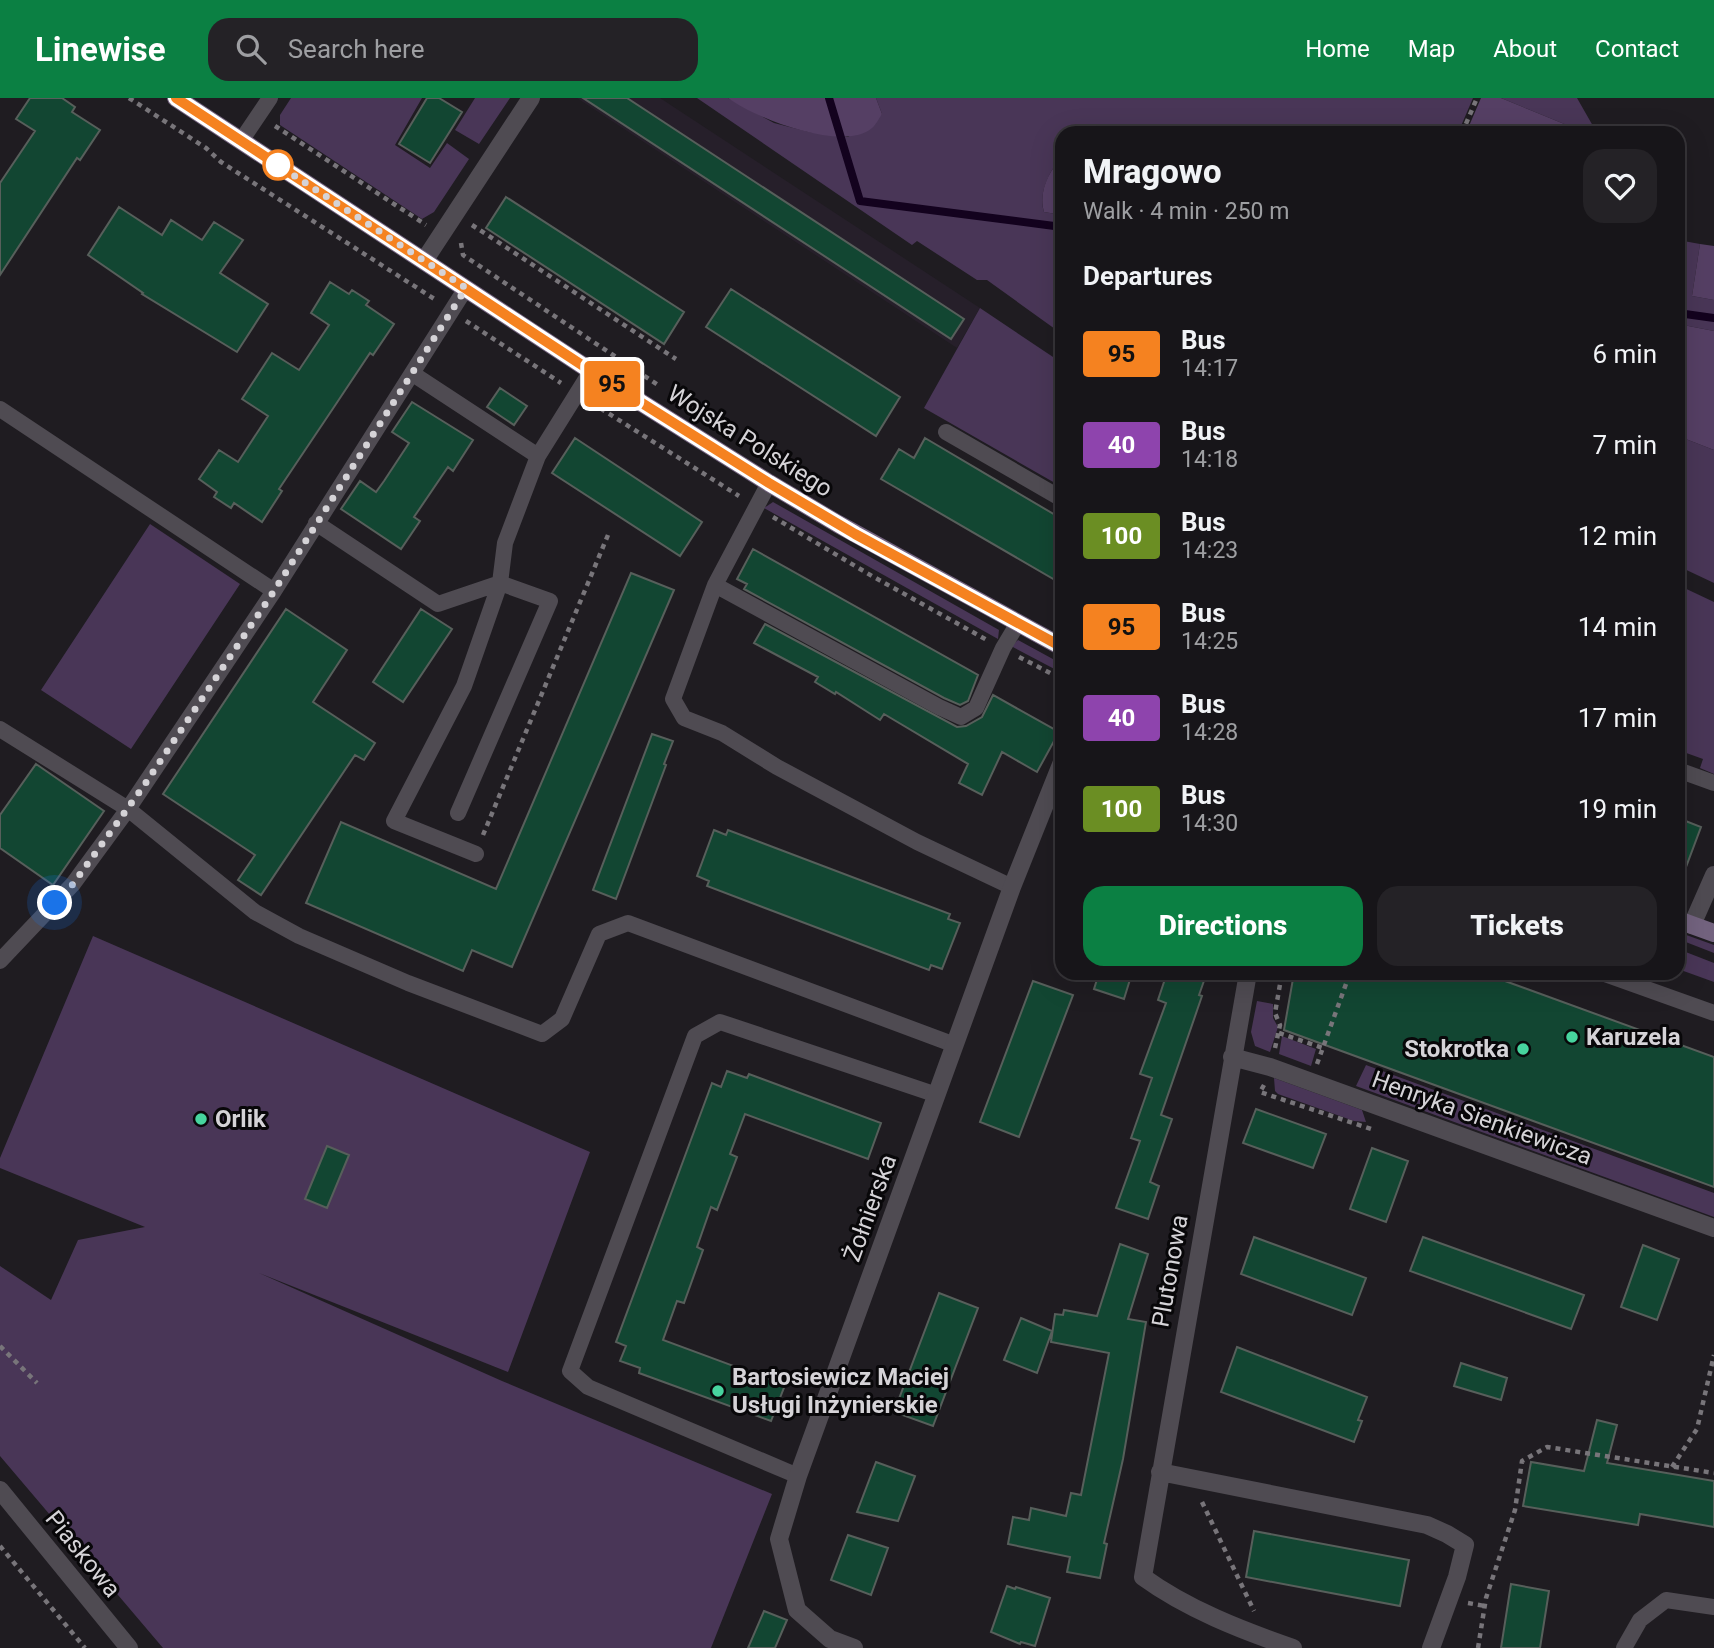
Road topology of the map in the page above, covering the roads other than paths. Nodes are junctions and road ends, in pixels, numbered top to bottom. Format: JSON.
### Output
{"nodes":[{"id":1,"x":176,"y":98,"type":"edge"},
{"id":2,"x":270,"y":98,"type":"edge"},
{"id":3,"x":531,"y":98,"type":"edge"},
{"id":4,"x":241,"y":141,"type":"junction"},
{"id":5,"x":424,"y":261,"type":"junction"},
{"id":6,"x":466,"y":288,"type":"junction"},
{"id":7,"x":591,"y":371,"type":"junction"},
{"id":8,"x":413,"y":374,"type":"junction"},
{"id":9,"x":0,"y":409,"type":"edge"},
{"id":10,"x":946,"y":432,"type":"dead end"},
{"id":11,"x":538,"y":456,"type":"junction"},
{"id":12,"x":769,"y":483,"type":"junction"},
{"id":13,"x":1055,"y":495,"type":"edge"},
{"id":14,"x":316,"y":523,"type":"junction"},
{"id":15,"x":499,"y":583,"type":"junction"},
{"id":16,"x":715,"y":585,"type":"junction"},
{"id":17,"x":274,"y":591,"type":"junction"},
{"id":18,"x":1018,"y":623,"type":"junction"},
{"id":19,"x":1055,"y":643,"type":"edge"},
{"id":20,"x":0,"y":729,"type":"edge"},
{"id":21,"x":1685,"y":773,"type":"edge"},
{"id":22,"x":1055,"y":780,"type":"edge"},
{"id":23,"x":1714,"y":783,"type":"edge"},
{"id":24,"x":128,"y":809,"type":"junction"},
{"id":25,"x":458,"y":813,"type":"dead end"},
{"id":26,"x":475,"y":854,"type":"road end"},
{"id":27,"x":1714,"y":875,"type":"edge"},
{"id":28,"x":1012,"y":887,"type":"junction"},
{"id":29,"x":1685,"y":923,"type":"edge"},
{"id":30,"x":1714,"y":933,"type":"edge"},
{"id":31,"x":0,"y":961,"type":"edge"},
{"id":32,"x":1247,"y":980,"type":"edge"},
{"id":33,"x":1622,"y":980,"type":"edge"},
{"id":34,"x":1714,"y":1013,"type":"edge"},
{"id":35,"x":955,"y":1045,"type":"junction"},
{"id":36,"x":1232,"y":1057,"type":"junction"},
{"id":37,"x":937,"y":1095,"type":"junction"},
{"id":38,"x":1714,"y":1228,"type":"edge"},
{"id":39,"x":1160,"y":1472,"type":"junction"},
{"id":40,"x":798,"y":1476,"type":"junction"},
{"id":41,"x":0,"y":1490,"type":"edge"},
{"id":42,"x":1714,"y":1607,"type":"edge"},
{"id":43,"x":129,"y":1648,"type":"edge"},
{"id":44,"x":854,"y":1648,"type":"edge"},
{"id":45,"x":1293,"y":1648,"type":"edge"},
{"id":46,"x":1431,"y":1648,"type":"edge"},
{"id":47,"x":1624,"y":1648,"type":"edge"}],
"edges":[{"from":1,"to":4,"type":"street","name":"Wojska Polskiego"},
{"from":2,"to":4,"type":"lane"},
{"from":3,"to":5,"type":"street"},
{"from":4,"to":5,"type":"street","name":"Wojska Polskiego"},
{"from":5,"to":6,"type":"street","name":"Wojska Polskiego"},
{"from":6,"to":7,"type":"street","name":"Wojska Polskiego"},
{"from":6,"to":8,"type":"lane"},
{"from":7,"to":11,"type":"lane"},
{"from":7,"to":12,"type":"street","name":"Wojska Polskiego"},
{"from":8,"to":11,"type":"lane"},
{"from":8,"to":14,"type":"lane"},
{"from":9,"to":17,"type":"lane"},
{"from":10,"to":13,"type":"lane"},
{"from":11,"to":15,"type":"lane"},
{"from":12,"to":16,"type":"lane"},
{"from":12,"to":18,"type":"street","name":"Wojska Polskiego"},
{"from":14,"to":15,"type":"lane"},
{"from":14,"to":17,"type":"lane"},
{"from":15,"to":25,"type":"lane"},
{"from":15,"to":26,"type":"lane"},
{"from":16,"to":18,"type":"lane"},
{"from":16,"to":28,"type":"lane"},
{"from":17,"to":24,"type":"lane"},
{"from":18,"to":19,"type":"street","name":"Wojska Polskiego"},
{"from":20,"to":24,"type":"lane"},
{"from":21,"to":23,"type":"lane"},
{"from":22,"to":28,"type":"street","name":"Żołnierska"},
{"from":24,"to":31,"type":"lane"},
{"from":24,"to":35,"type":"lane"},
{"from":27,"to":29,"type":"street"},
{"from":28,"to":35,"type":"street","name":"Żołnierska"},
{"from":29,"to":30,"type":"street"},
{"from":32,"to":36,"type":"street","name":"Plutonowa"},
{"from":33,"to":34,"type":"lane"},
{"from":35,"to":37,"type":"street","name":"Żołnierska"},
{"from":36,"to":38,"type":"street","name":"Henryka Sienkiewicza"},
{"from":36,"to":39,"type":"street","name":"Plutonowa"},
{"from":37,"to":40,"type":"street","name":"Żołnierska"},
{"from":37,"to":40,"type":"lane"},
{"from":39,"to":45,"type":"street","name":"Plutonowa"},
{"from":39,"to":46,"type":"street"},
{"from":40,"to":44,"type":"street","name":"Żołnierska"},
{"from":41,"to":43,"type":"street","name":"Piaskowa"},
{"from":42,"to":47,"type":"lane"}]}
